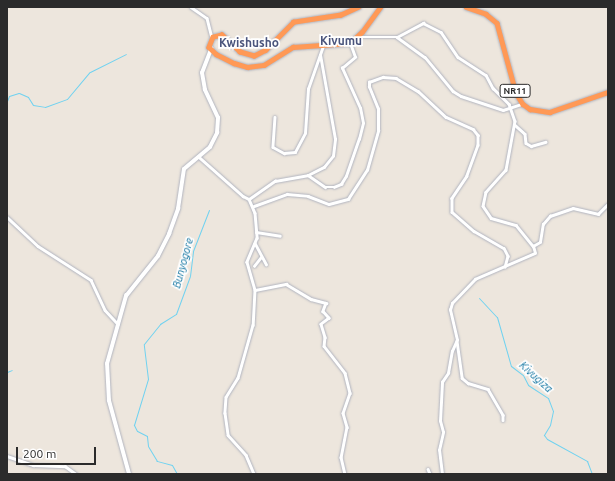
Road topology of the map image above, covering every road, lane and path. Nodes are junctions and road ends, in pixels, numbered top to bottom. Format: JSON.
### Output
{"nodes":[{"id":1,"x":191,"y":7,"type":"edge"},
{"id":2,"x":359,"y":7,"type":"edge"},
{"id":3,"x":380,"y":7,"type":"edge"},
{"id":4,"x":466,"y":7,"type":"edge"},
{"id":5,"x":358,"y":37,"type":"junction"},
{"id":6,"x":397,"y":37,"type":"junction"},
{"id":7,"x":212,"y":38,"type":"junction"},
{"id":8,"x":350,"y":43,"type":"junction"},
{"id":9,"x":323,"y":46,"type":"junction"},
{"id":10,"x":211,"y":50,"type":"junction"},
{"id":11,"x":320,"y":55,"type":"junction"},
{"id":12,"x":608,"y":92,"type":"edge"},
{"id":13,"x":522,"y":104,"type":"junction"},
{"id":14,"x":511,"y":108,"type":"junction"},
{"id":15,"x":275,"y":117,"type":"dead end"},
{"id":16,"x":515,"y":125,"type":"junction"},
{"id":17,"x":546,"y":142,"type":"dead end"},
{"id":18,"x":199,"y":156,"type":"junction"},
{"id":19,"x":308,"y":175,"type":"junction"},
{"id":20,"x":249,"y":199,"type":"junction"},
{"id":21,"x":608,"y":204,"type":"edge"},
{"id":22,"x":254,"y":206,"type":"junction"},
{"id":23,"x":7,"y":217,"type":"edge"},
{"id":24,"x":256,"y":232,"type":"junction"},
{"id":25,"x":280,"y":236,"type":"dead end"},
{"id":26,"x":255,"y":243,"type":"junction"},
{"id":27,"x":533,"y":246,"type":"junction"},
{"id":28,"x":261,"y":257,"type":"junction"},
{"id":29,"x":266,"y":264,"type":"dead end"},
{"id":30,"x":254,"y":266,"type":"dead end"},
{"id":31,"x":505,"y":267,"type":"junction"},
{"id":32,"x":255,"y":290,"type":"junction"},
{"id":33,"x":118,"y":325,"type":"junction"},
{"id":34,"x":457,"y":340,"type":"junction"},
{"id":35,"x":503,"y":420,"type":"dead end"},
{"id":36,"x":7,"y":456,"type":"edge"},
{"id":37,"x":428,"y":469,"type":"dead end"},
{"id":38,"x":76,"y":474,"type":"edge"},
{"id":39,"x":128,"y":474,"type":"edge"},
{"id":40,"x":254,"y":474,"type":"edge"},
{"id":41,"x":345,"y":474,"type":"edge"},
{"id":42,"x":430,"y":474,"type":"edge"},
{"id":43,"x":442,"y":474,"type":"edge"}],
"edges":[{"from":1,"to":7,"type":"street"},
{"from":2,"to":7,"type":"highway"},
{"from":3,"to":5,"type":"highway"},
{"from":4,"to":13,"type":"highway","number":"NR11"},
{"from":5,"to":6,"type":"street"},
{"from":5,"to":8,"type":"highway"},
{"from":6,"to":14,"type":"street"},
{"from":6,"to":14,"type":"street"},
{"from":7,"to":10,"type":"highway"},
{"from":8,"to":9,"type":"highway"},
{"from":8,"to":19,"type":"street"},
{"from":9,"to":10,"type":"highway"},
{"from":9,"to":11,"type":"street"},
{"from":10,"to":18,"type":"main road"},
{"from":11,"to":15,"type":"street"},
{"from":11,"to":19,"type":"street"},
{"from":12,"to":13,"type":"highway","number":"NR11"},
{"from":13,"to":14,"type":"street"},
{"from":14,"to":16,"type":"street"},
{"from":16,"to":17,"type":"street"},
{"from":16,"to":27,"type":"street"},
{"from":18,"to":20,"type":"street"},
{"from":18,"to":33,"type":"main road"},
{"from":19,"to":20,"type":"street"},
{"from":20,"to":22,"type":"street"},
{"from":21,"to":27,"type":"street"},
{"from":22,"to":24,"type":"street"},
{"from":22,"to":31,"type":"street"},
{"from":23,"to":33,"type":"street"},
{"from":24,"to":25,"type":"street"},
{"from":24,"to":26,"type":"street"},
{"from":26,"to":28,"type":"street"},
{"from":26,"to":32,"type":"street"},
{"from":27,"to":31,"type":"street"},
{"from":28,"to":29,"type":"street"},
{"from":28,"to":30,"type":"street"},
{"from":31,"to":34,"type":"street"},
{"from":32,"to":40,"type":"street"},
{"from":32,"to":41,"type":"street"},
{"from":33,"to":39,"type":"main road"},
{"from":34,"to":35,"type":"street"},
{"from":34,"to":43,"type":"street"},
{"from":36,"to":38,"type":"street"},
{"from":37,"to":42,"type":"street"}]}
